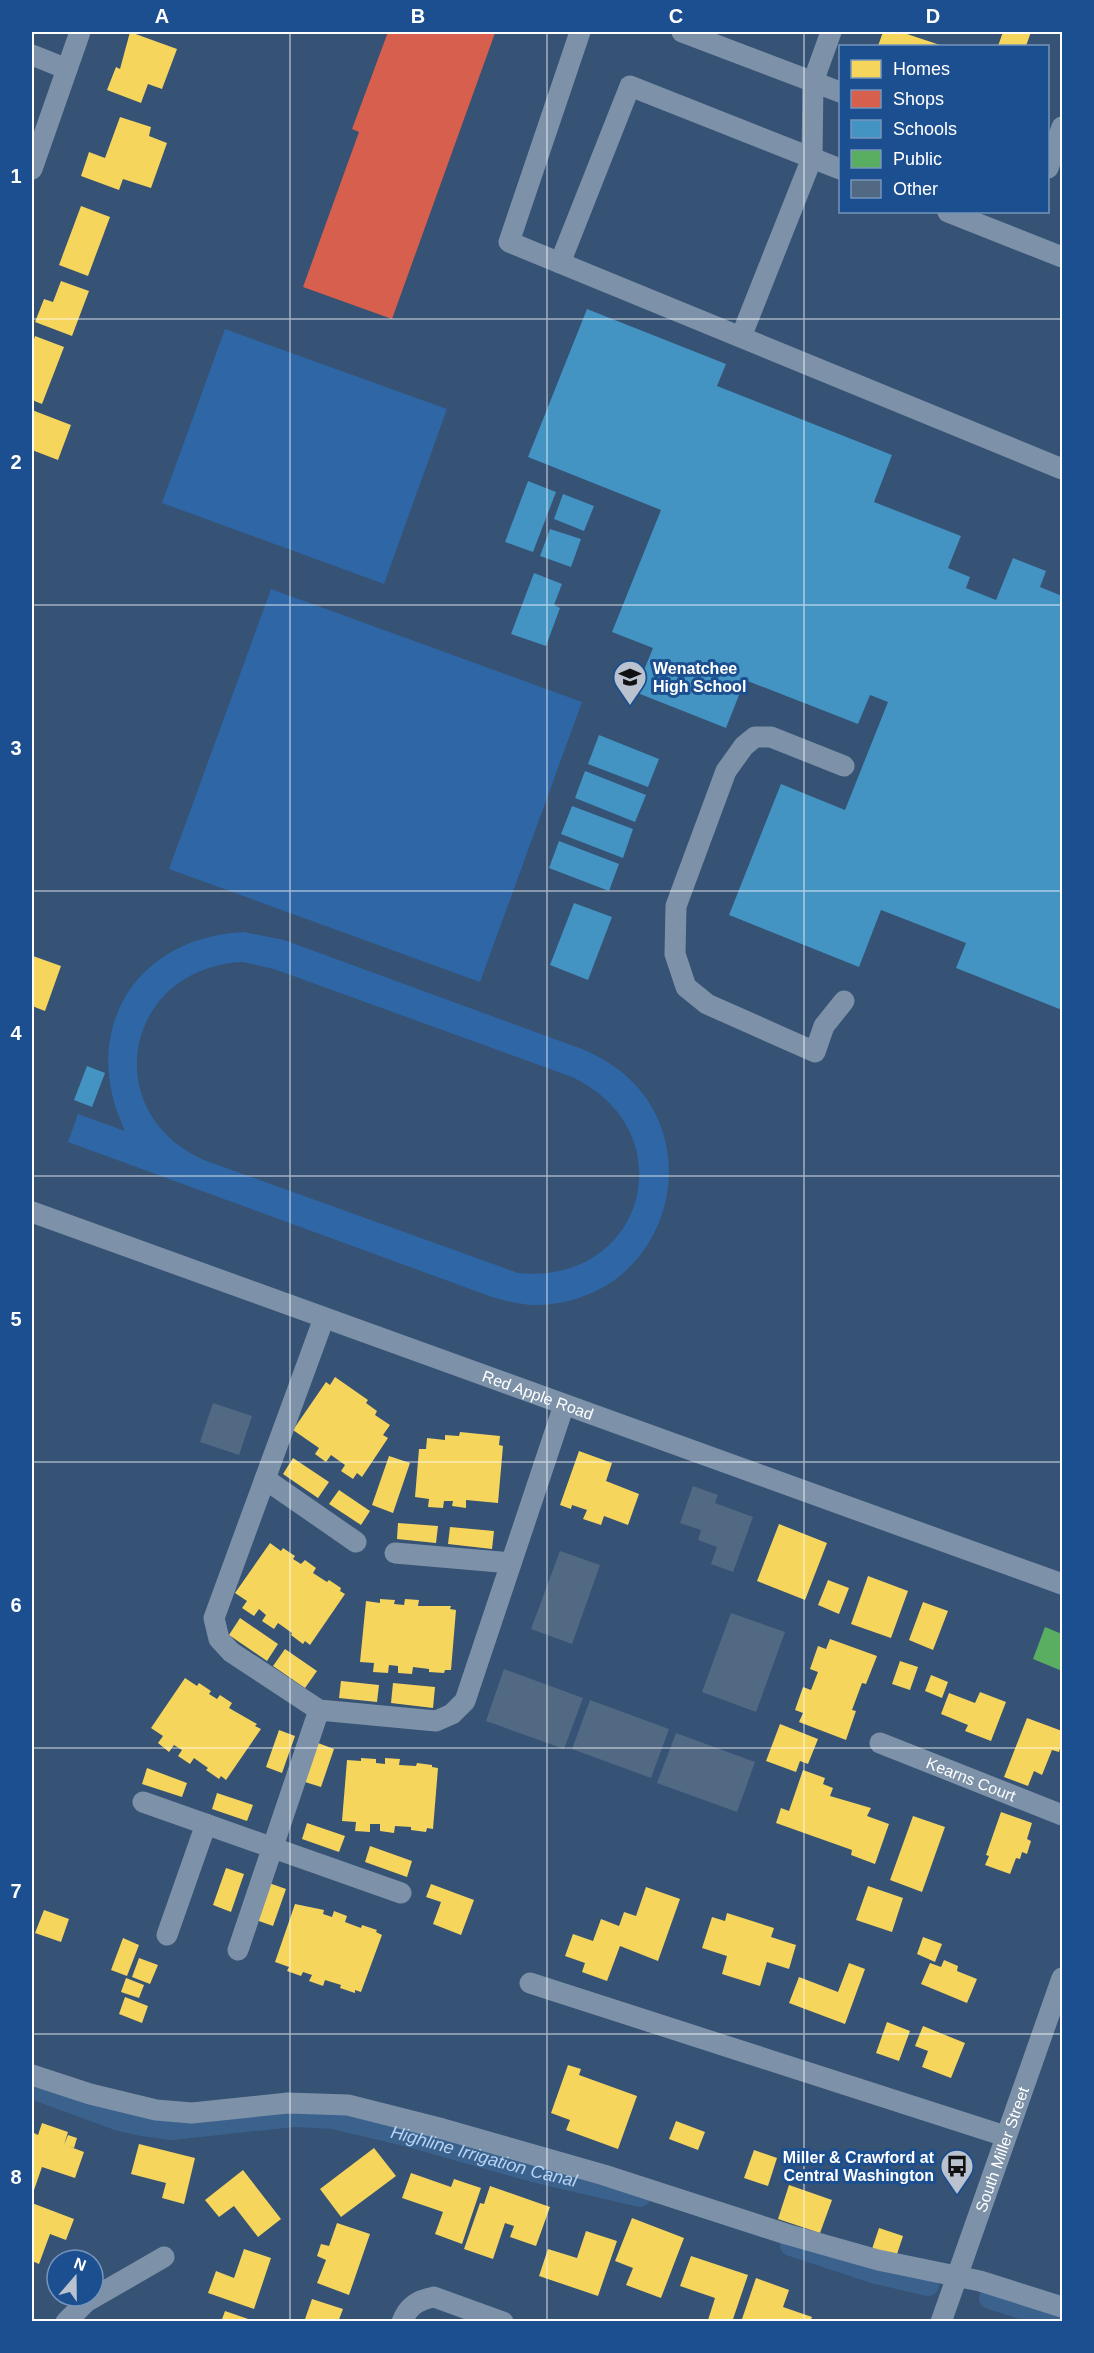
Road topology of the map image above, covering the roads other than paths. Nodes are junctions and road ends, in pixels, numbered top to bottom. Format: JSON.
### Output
{"nodes":[{"id":1,"x":80,"y":32,"type":"edge"},
{"id":2,"x":580,"y":32,"type":"edge"},
{"id":3,"x":682,"y":32,"type":"edge"},
{"id":4,"x":831,"y":32,"type":"edge"},
{"id":5,"x":32,"y":55,"type":"edge"},
{"id":6,"x":68,"y":69,"type":"junction"},
{"id":7,"x":813,"y":82,"type":"junction"},
{"id":8,"x":839,"y":92,"type":"edge"},
{"id":9,"x":1062,"y":127,"type":"edge"},
{"id":10,"x":812,"y":158,"type":"junction"},
{"id":11,"x":1049,"y":163,"type":"edge"},
{"id":12,"x":32,"y":169,"type":"edge"},
{"id":13,"x":839,"y":169,"type":"edge"},
{"id":14,"x":951,"y":213,"type":"edge"},
{"id":15,"x":1062,"y":257,"type":"edge"},
{"id":16,"x":560,"y":263,"type":"junction"},
{"id":17,"x":741,"y":337,"type":"junction"},
{"id":18,"x":1062,"y":468,"type":"edge"},
{"id":19,"x":844,"y":765,"type":"dead end"},
{"id":20,"x":844,"y":1001,"type":"dead end"},
{"id":21,"x":32,"y":1212,"type":"edge"},
{"id":22,"x":324,"y":1318,"type":"junction"},
{"id":23,"x":564,"y":1404,"type":"junction"},
{"id":24,"x":265,"y":1479,"type":"junction"},
{"id":25,"x":356,"y":1542,"type":"dead end"},
{"id":26,"x":395,"y":1553,"type":"dead end"},
{"id":27,"x":511,"y":1563,"type":"junction"},
{"id":28,"x":1057,"y":1583,"type":"edge"},
{"id":29,"x":320,"y":1710,"type":"junction"},
{"id":30,"x":880,"y":1743,"type":"dead end"},
{"id":31,"x":143,"y":1802,"type":"dead end"},
{"id":32,"x":1062,"y":1815,"type":"edge"},
{"id":33,"x":206,"y":1824,"type":"junction"},
{"id":34,"x":273,"y":1847,"type":"junction"},
{"id":35,"x":402,"y":1893,"type":"dead end"},
{"id":36,"x":167,"y":1935,"type":"dead end"},
{"id":37,"x":238,"y":1950,"type":"dead end"},
{"id":38,"x":1062,"y":1978,"type":"edge"},
{"id":39,"x":530,"y":1983,"type":"dead end"},
{"id":40,"x":32,"y":2075,"type":"edge"},
{"id":41,"x":1005,"y":2136,"type":"junction"},
{"id":42,"x":164,"y":2257,"type":"dead end"},
{"id":43,"x":956,"y":2276,"type":"junction"},
{"id":44,"x":1062,"y":2307,"type":"edge"},
{"id":45,"x":944,"y":2312,"type":"edge"},
{"id":46,"x":66,"y":2322,"type":"edge"},
{"id":47,"x":402,"y":2322,"type":"edge"},
{"id":48,"x":503,"y":2322,"type":"edge"}],
"edges":[{"from":1,"to":6,"type":"street"},
{"from":2,"to":16,"type":"street"},
{"from":3,"to":7,"type":"street"},
{"from":4,"to":7,"type":"street"},
{"from":5,"to":6,"type":"street"},
{"from":6,"to":12,"type":"street"},
{"from":7,"to":8,"type":"street"},
{"from":7,"to":10,"type":"street"},
{"from":9,"to":11,"type":"street"},
{"from":10,"to":13,"type":"street"},
{"from":10,"to":16,"type":"street"},
{"from":10,"to":17,"type":"street"},
{"from":14,"to":15,"type":"street"},
{"from":16,"to":17,"type":"street"},
{"from":17,"to":18,"type":"street"},
{"from":19,"to":20,"type":"street"},
{"from":21,"to":22,"type":"street","name":"Red Apple Road"},
{"from":22,"to":23,"type":"street","name":"Red Apple Road"},
{"from":22,"to":24,"type":"street"},
{"from":23,"to":27,"type":"street"},
{"from":23,"to":28,"type":"street","name":"Red Apple Road"},
{"from":24,"to":25,"type":"street"},
{"from":24,"to":29,"type":"street"},
{"from":26,"to":27,"type":"street"},
{"from":27,"to":29,"type":"street"},
{"from":29,"to":34,"type":"street"},
{"from":30,"to":32,"type":"street","name":"Kearns Court"},
{"from":31,"to":33,"type":"street"},
{"from":33,"to":34,"type":"street"},
{"from":33,"to":36,"type":"street"},
{"from":34,"to":35,"type":"street"},
{"from":34,"to":37,"type":"street"},
{"from":38,"to":41,"type":"street","name":"South Miller Street"},
{"from":39,"to":41,"type":"street"},
{"from":40,"to":43,"type":"street"},
{"from":41,"to":43,"type":"street","name":"South Miller Street"},
{"from":42,"to":46,"type":"street"},
{"from":43,"to":44,"type":"street"},
{"from":43,"to":45,"type":"street","name":"South Miller Street"},
{"from":47,"to":48,"type":"street"}]}
